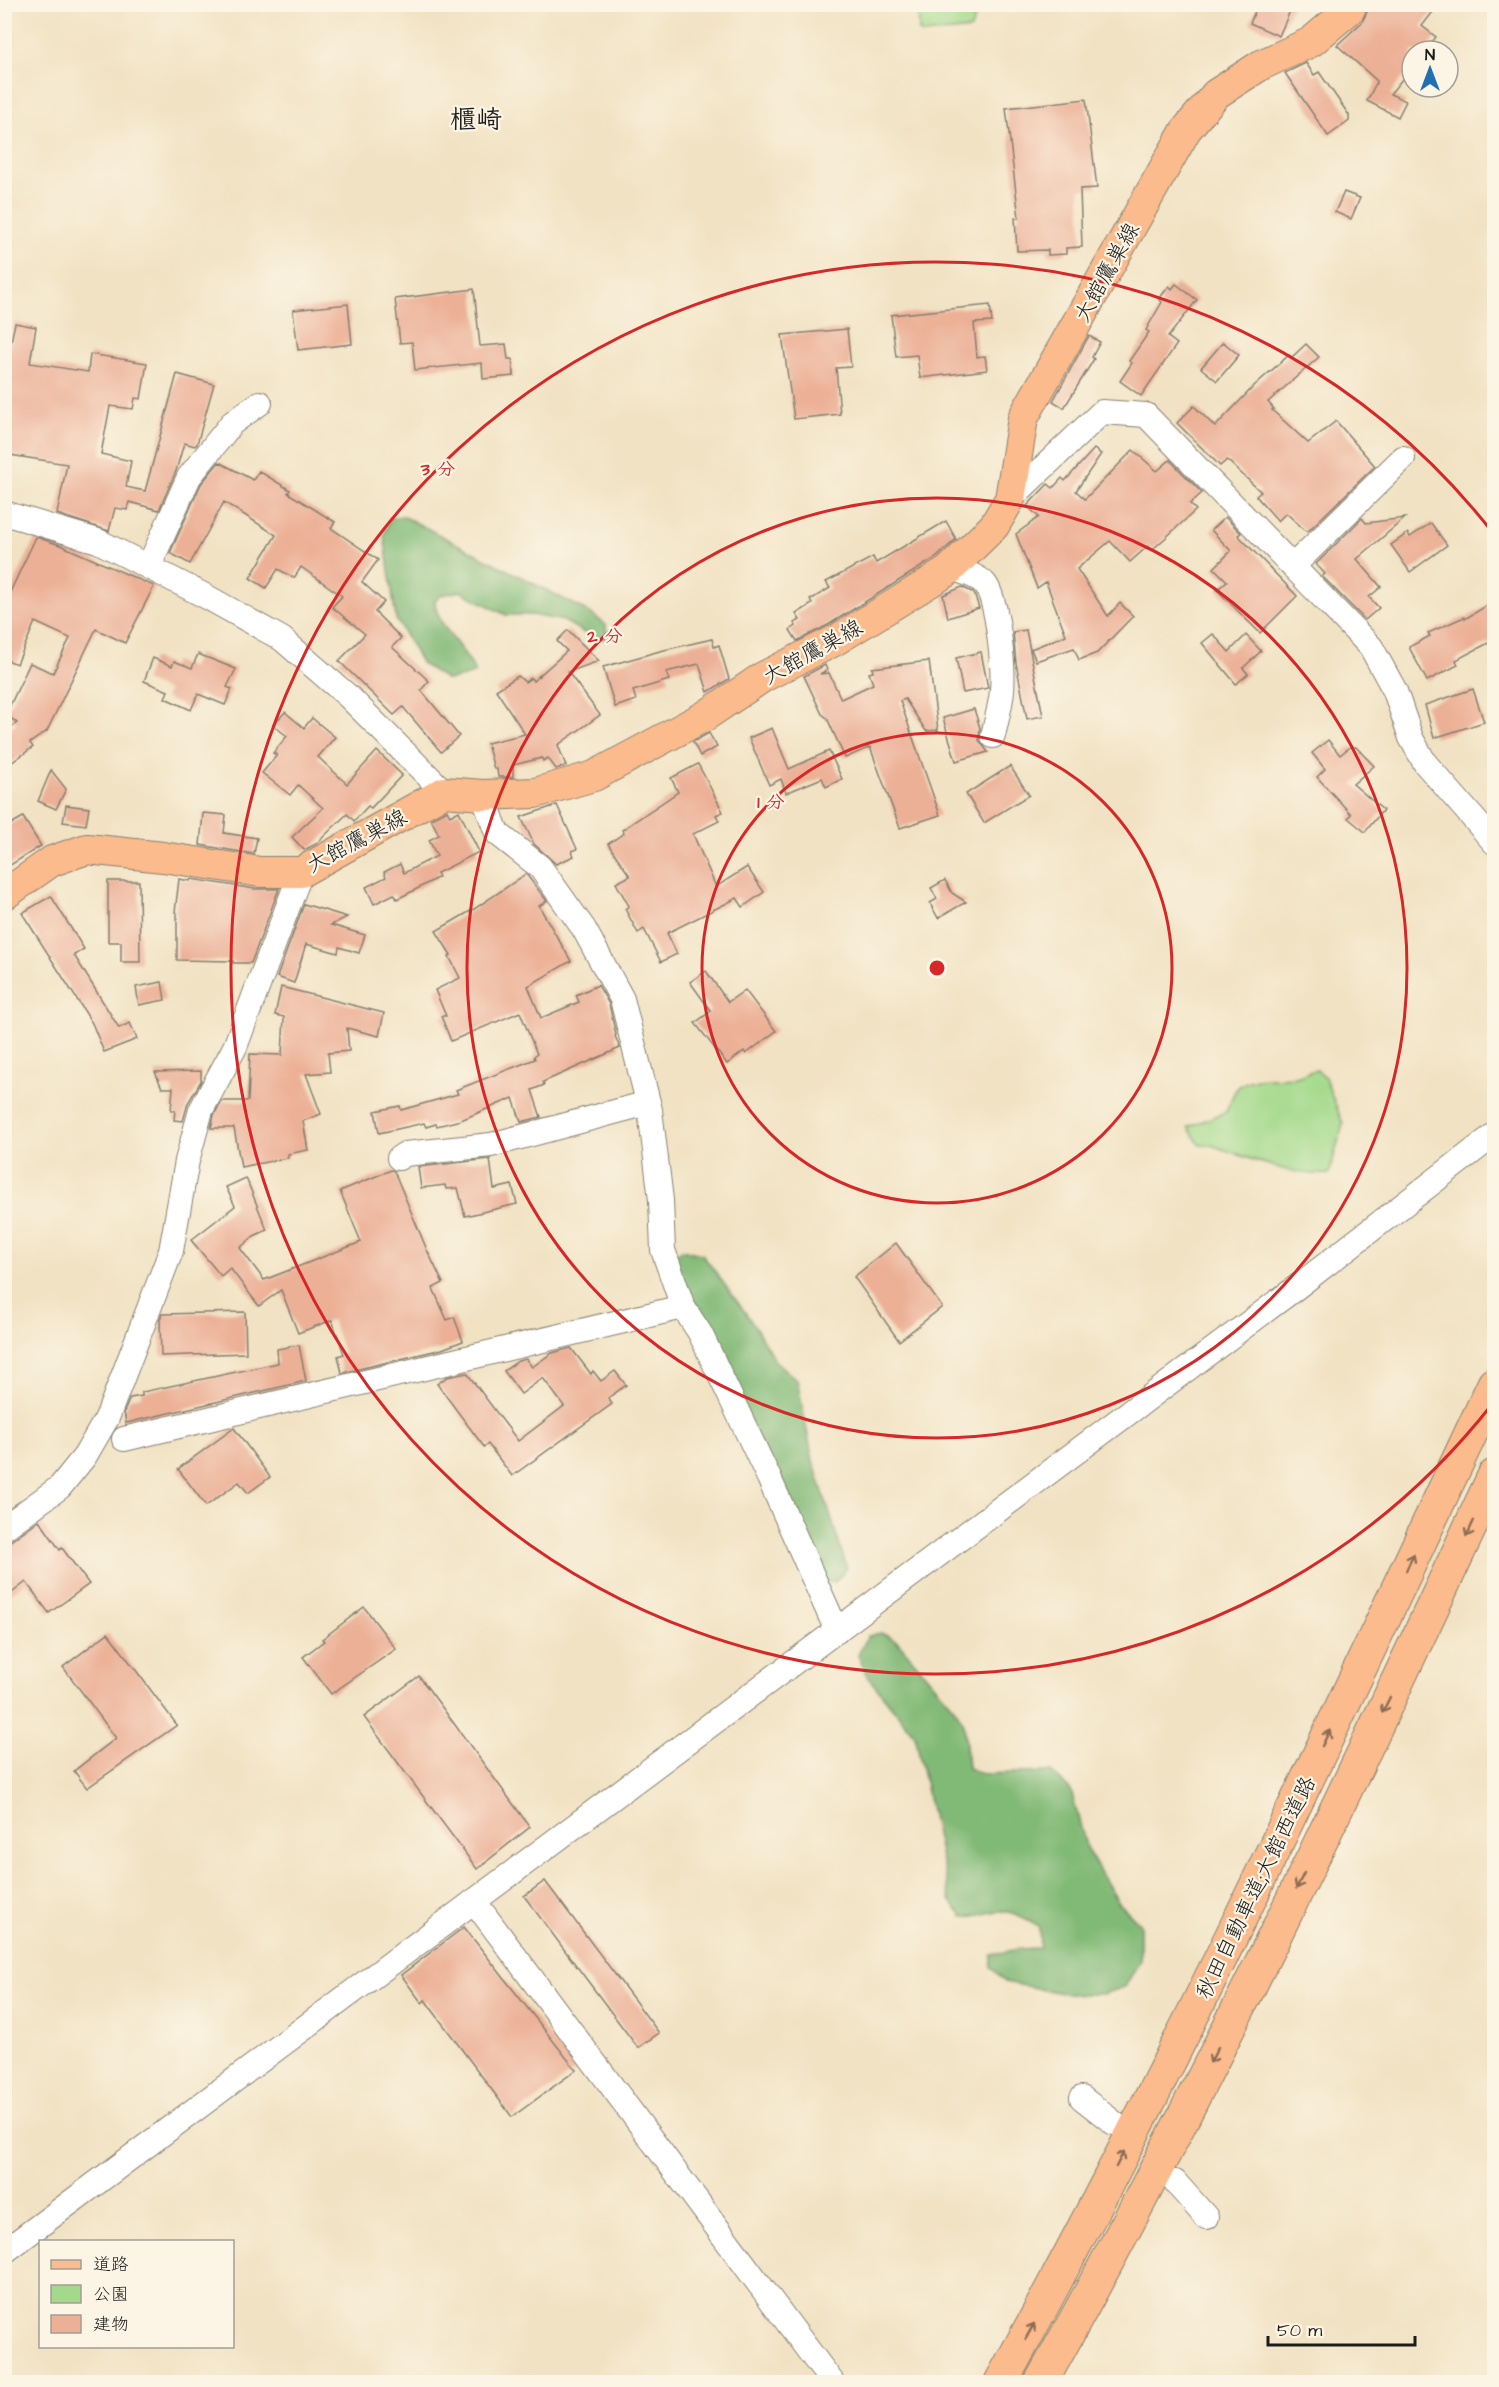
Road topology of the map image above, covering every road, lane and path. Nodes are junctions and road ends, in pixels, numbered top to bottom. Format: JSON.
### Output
{"nodes":[{"id":1,"x":1352,"y":4,"type":"edge"},
{"id":2,"x":260,"y":403,"type":"dead end"},
{"id":3,"x":1403,"y":458,"type":"dead end"},
{"id":4,"x":1010,"y":499,"type":"junction"},
{"id":5,"x":4,"y":513,"type":"edge"},
{"id":6,"x":149,"y":566,"type":"junction"},
{"id":7,"x":1293,"y":566,"type":"junction"},
{"id":8,"x":951,"y":568,"type":"junction"},
{"id":9,"x":993,"y":736,"type":"dead end"},
{"id":10,"x":444,"y":792,"type":"junction"},
{"id":11,"x":483,"y":795,"type":"junction"},
{"id":12,"x":1494,"y":842,"type":"edge"},
{"id":13,"x":301,"y":872,"type":"junction"},
{"id":14,"x":4,"y":895,"type":"edge"},
{"id":15,"x":648,"y":1103,"type":"junction"},
{"id":16,"x":1494,"y":1135,"type":"edge"},
{"id":17,"x":399,"y":1158,"type":"dead end"},
{"id":18,"x":682,"y":1307,"type":"junction"},
{"id":19,"x":1494,"y":1384,"type":"edge"},
{"id":20,"x":124,"y":1439,"type":"dead end"},
{"id":21,"x":1494,"y":1476,"type":"edge"},
{"id":22,"x":4,"y":1528,"type":"edge"},
{"id":23,"x":837,"y":1631,"type":"junction"},
{"id":24,"x":474,"y":1902,"type":"junction"},
{"id":25,"x":1082,"y":2098,"type":"dead end"},
{"id":26,"x":1114,"y":2123,"type":"dead end"},
{"id":27,"x":1175,"y":2182,"type":"dead end"},
{"id":28,"x":1206,"y":2217,"type":"dead end"},
{"id":29,"x":4,"y":2252,"type":"edge"},
{"id":30,"x":832,"y":2382,"type":"edge"},
{"id":31,"x":1002,"y":2382,"type":"edge"},
{"id":32,"x":1041,"y":2382,"type":"edge"}],
"edges":[{"from":1,"to":4,"type":"main road","name":"大館鷹巣線"},
{"from":2,"to":6,"type":"street"},
{"from":3,"to":7,"type":"street"},
{"from":4,"to":7,"type":"street"},
{"from":4,"to":8,"type":"main road","name":"大館鷹巣線"},
{"from":5,"to":6,"type":"street"},
{"from":6,"to":10,"type":"street"},
{"from":7,"to":12,"type":"street"},
{"from":8,"to":9,"type":"street"},
{"from":8,"to":11,"type":"main road","name":"大館鷹巣線"},
{"from":10,"to":11,"type":"main road","name":"大館鷹巣線"},
{"from":10,"to":13,"type":"main road","name":"大館鷹巣線"},
{"from":11,"to":15,"type":"street"},
{"from":13,"to":14,"type":"main road","name":"大館鷹巣線"},
{"from":13,"to":22,"type":"street"},
{"from":15,"to":17,"type":"street"},
{"from":15,"to":18,"type":"street"},
{"from":16,"to":23,"type":"street"},
{"from":18,"to":20,"type":"street"},
{"from":18,"to":23,"type":"street"},
{"from":31,"to":19,"type":"highway","name":"秋田自動車道;大館西道路","one_way":true},
{"from":21,"to":32,"type":"highway","name":"秋田自動車道;大館西道路","one_way":true},
{"from":23,"to":24,"type":"street"},
{"from":24,"to":29,"type":"street"},
{"from":24,"to":30,"type":"street"},
{"from":25,"to":26,"type":"street"},
{"from":27,"to":28,"type":"street"}]}
